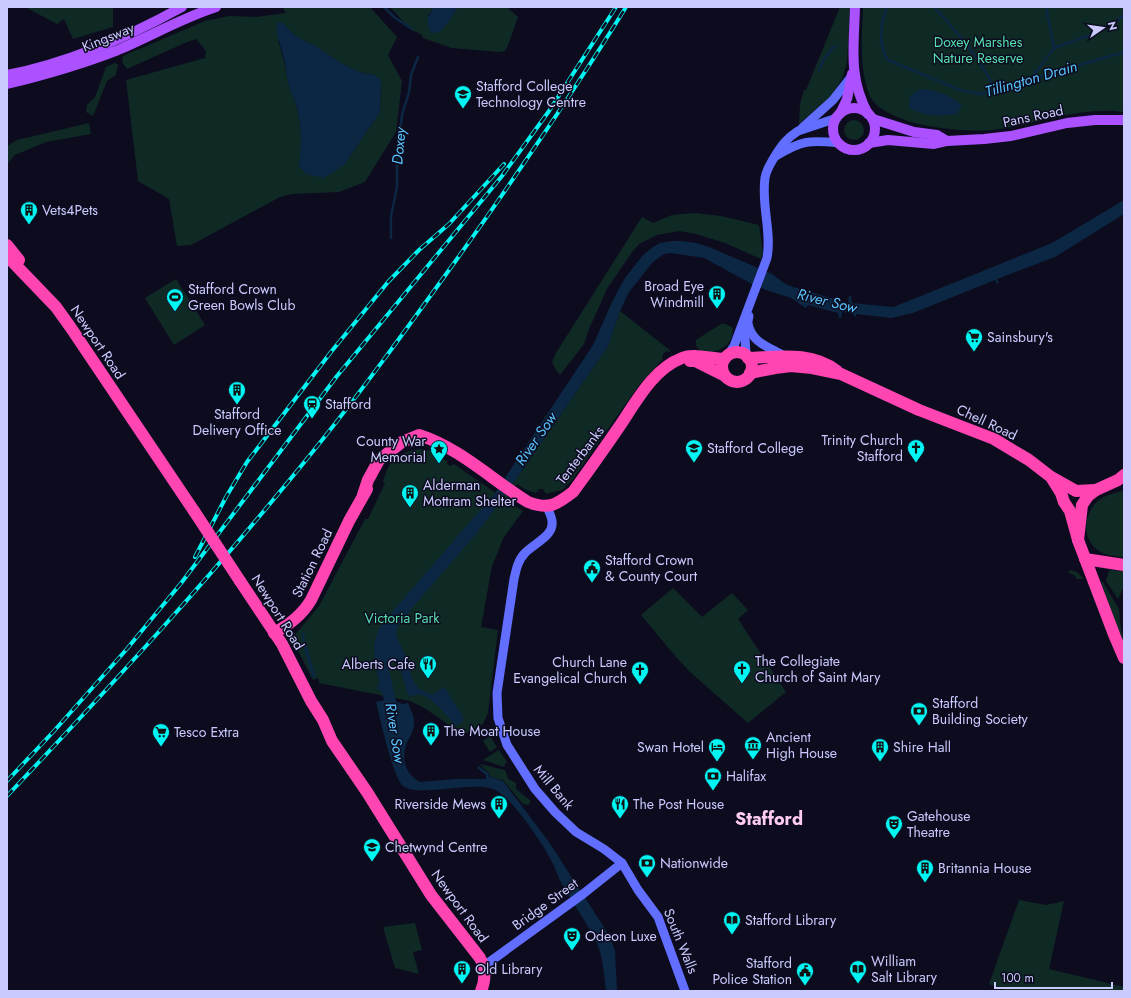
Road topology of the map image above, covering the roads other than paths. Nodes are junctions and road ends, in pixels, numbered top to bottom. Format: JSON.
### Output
{"nodes":[{"id":1,"x":182,"y":7,"type":"edge"},
{"id":2,"x":216,"y":7,"type":"edge"},
{"id":3,"x":855,"y":7,"type":"edge"},
{"id":4,"x":854,"y":64,"type":"junction"},
{"id":5,"x":7,"y":75,"type":"edge"},
{"id":6,"x":851,"y":77,"type":"junction"},
{"id":7,"x":7,"y":84,"type":"edge"},
{"id":8,"x":838,"y":116,"type":"junction"},
{"id":9,"x":870,"y":116,"type":"junction"},
{"id":10,"x":1124,"y":120,"type":"edge"},
{"id":11,"x":798,"y":132,"type":"junction"},
{"id":12,"x":947,"y":141,"type":"junction"},
{"id":13,"x":839,"y":143,"type":"junction"},
{"id":14,"x":869,"y":143,"type":"junction"},
{"id":15,"x":775,"y":156,"type":"junction"},
{"id":16,"x":7,"y":245,"type":"edge"},
{"id":17,"x":7,"y":256,"type":"edge"},
{"id":18,"x":34,"y":283,"type":"junction"},
{"id":19,"x":751,"y":301,"type":"junction"},
{"id":20,"x":748,"y":323,"type":"junction"},
{"id":21,"x":747,"y":356,"type":"junction"},
{"id":22,"x":784,"y":356,"type":"junction"},
{"id":23,"x":726,"y":357,"type":"junction"},
{"id":24,"x":677,"y":360,"type":"junction"},
{"id":25,"x":750,"y":374,"type":"junction"},
{"id":26,"x":842,"y":374,"type":"junction"},
{"id":27,"x":723,"y":375,"type":"junction"},
{"id":28,"x":1051,"y":476,"type":"junction"},
{"id":29,"x":1122,"y":478,"type":"edge"},
{"id":30,"x":1096,"y":490,"type":"junction"},
{"id":31,"x":547,"y":507,"type":"junction"},
{"id":32,"x":1078,"y":540,"type":"junction"},
{"id":33,"x":1085,"y":559,"type":"junction"},
{"id":34,"x":1124,"y":565,"type":"edge"},
{"id":35,"x":274,"y":633,"type":"junction"},
{"id":36,"x":1124,"y":658,"type":"edge"},
{"id":37,"x":622,"y":863,"type":"junction"},
{"id":38,"x":484,"y":966,"type":"junction"},
{"id":39,"x":481,"y":991,"type":"edge"},
{"id":40,"x":685,"y":991,"type":"edge"}],
"edges":[{"from":1,"to":5,"type":"main road","name":"Kingsway"},
{"from":2,"to":7,"type":"main road","name":"Kingsway"},
{"from":3,"to":4,"type":"main road"},
{"from":4,"to":6,"type":"main road"},
{"from":4,"to":9,"type":"main road"},
{"from":6,"to":8,"type":"main road"},
{"from":6,"to":11,"type":"street"},
{"from":8,"to":9,"type":"main road"},
{"from":8,"to":11,"type":"street"},
{"from":8,"to":13,"type":"main road"},
{"from":9,"to":12,"type":"main road","name":"Pans Road"},
{"from":9,"to":14,"type":"main road"},
{"from":10,"to":12,"type":"main road","name":"Pans Road"},
{"from":11,"to":15,"type":"street"},
{"from":12,"to":14,"type":"main road","name":"Pans Road"},
{"from":13,"to":14,"type":"main road"},
{"from":13,"to":15,"type":"street"},
{"from":15,"to":19,"type":"street"},
{"from":16,"to":18,"type":"highway","name":"Newport Road"},
{"from":17,"to":18,"type":"highway","name":"Newport Road"},
{"from":18,"to":35,"type":"highway","name":"Newport Road","bridge":true},
{"from":19,"to":20,"type":"street"},
{"from":19,"to":23,"type":"street"},
{"from":20,"to":21,"type":"street"},
{"from":20,"to":22,"type":"street"},
{"from":21,"to":22,"type":"highway","name":"Chell Road"},
{"from":21,"to":23,"type":"highway"},
{"from":21,"to":25,"type":"highway"},
{"from":22,"to":26,"type":"highway","name":"Chell Road"},
{"from":23,"to":24,"type":"highway","name":"Tenterbanks"},
{"from":23,"to":27,"type":"highway"},
{"from":24,"to":27,"type":"highway"},
{"from":24,"to":31,"type":"highway","name":"Tenterbanks"},
{"from":25,"to":26,"type":"highway","name":"Chell Road"},
{"from":25,"to":27,"type":"highway"},
{"from":26,"to":28,"type":"highway","name":"Chell Road"},
{"from":28,"to":30,"type":"highway"},
{"from":28,"to":32,"type":"highway","name":"Chell Road"},
{"from":29,"to":30,"type":"highway"},
{"from":30,"to":32,"type":"highway"},
{"from":31,"to":35,"type":"highway","name":"Station Road"},
{"from":31,"to":37,"type":"street","name":"Mill Bank"},
{"from":32,"to":33,"type":"highway","name":"Chell Road"},
{"from":33,"to":34,"type":"highway"},
{"from":33,"to":36,"type":"highway","name":"Chell Road"},
{"from":35,"to":38,"type":"highway","name":"Newport Road"},
{"from":37,"to":38,"type":"street","name":"Bridge Street"},
{"from":37,"to":40,"type":"street","name":"South Walls"},
{"from":38,"to":39,"type":"highway"}]}
